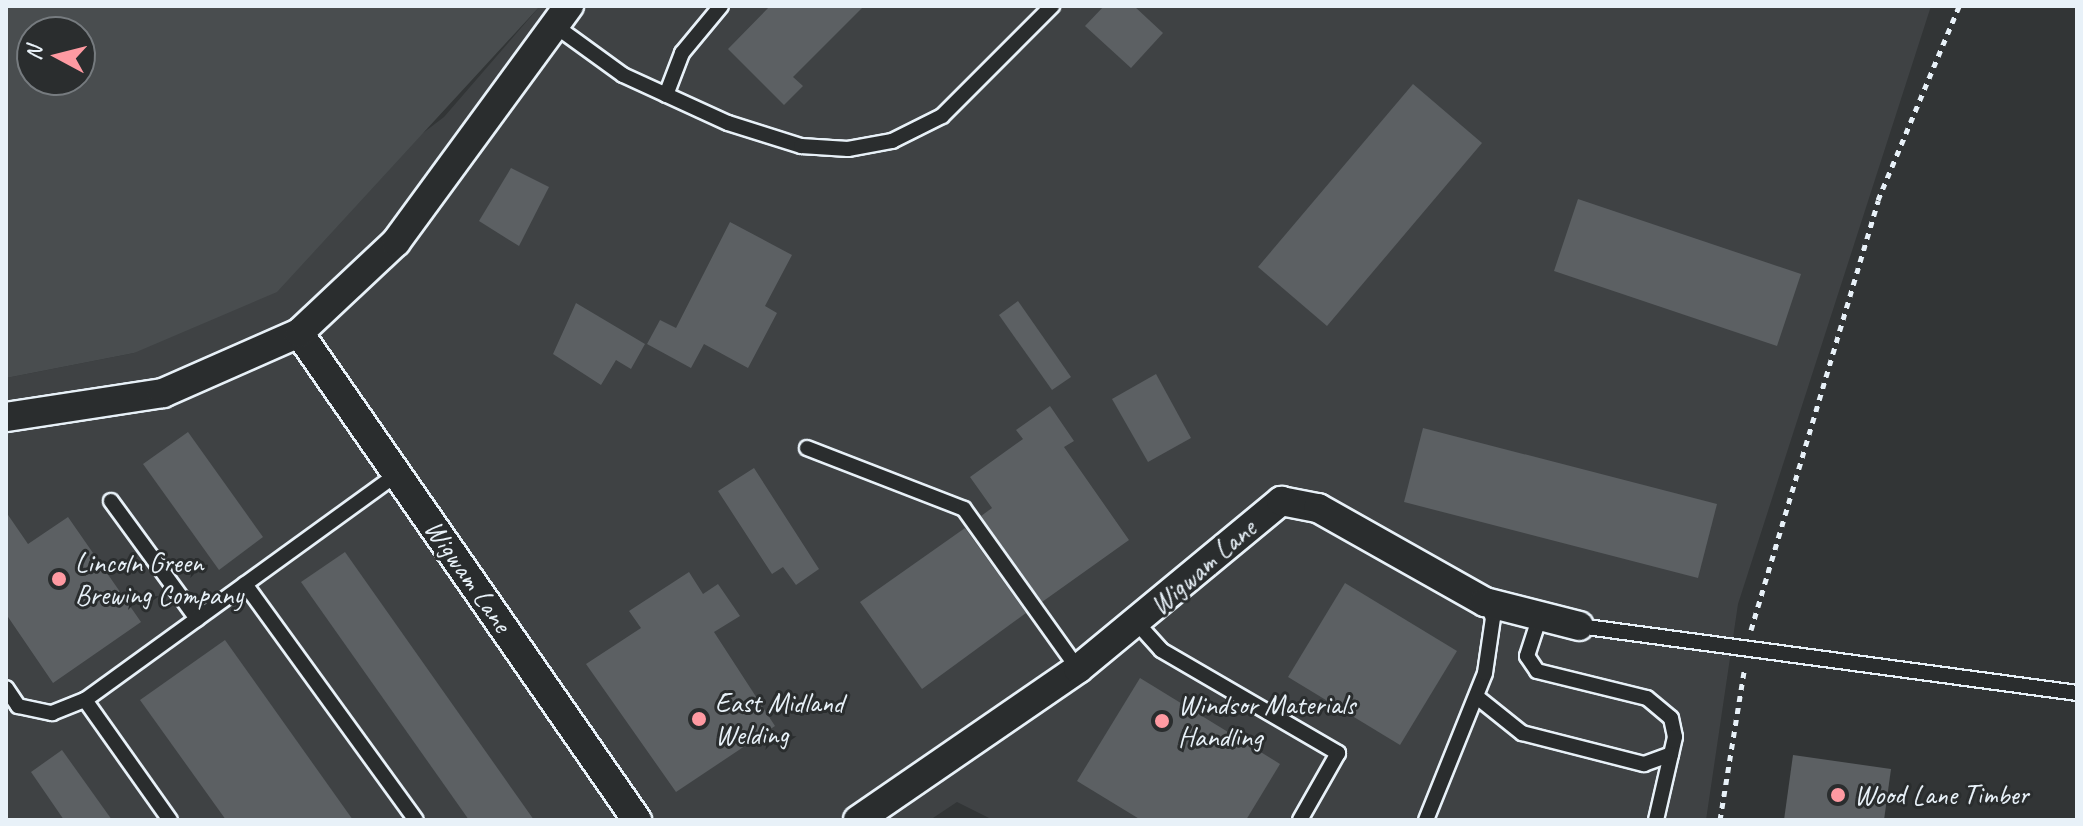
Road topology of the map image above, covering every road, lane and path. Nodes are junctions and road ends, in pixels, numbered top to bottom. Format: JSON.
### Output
{"nodes":[{"id":1,"x":721,"y":6,"type":"edge"},
{"id":2,"x":1052,"y":6,"type":"edge"},
{"id":3,"x":1959,"y":6,"type":"edge"},
{"id":4,"x":562,"y":16,"type":"edge"},
{"id":5,"x":666,"y":95,"type":"junction"},
{"id":6,"x":299,"y":333,"type":"junction"},
{"id":7,"x":6,"y":417,"type":"edge"},
{"id":8,"x":807,"y":448,"type":"dead end"},
{"id":9,"x":397,"y":474,"type":"junction"},
{"id":10,"x":111,"y":501,"type":"dead end"},
{"id":11,"x":245,"y":584,"type":"junction"},
{"id":12,"x":1485,"y":602,"type":"junction"},
{"id":13,"x":197,"y":619,"type":"junction"},
{"id":14,"x":1539,"y":619,"type":"junction"},
{"id":15,"x":1137,"y":623,"type":"junction"},
{"id":16,"x":1579,"y":626,"type":"joint"},
{"id":17,"x":1748,"y":649,"type":"junction"},
{"id":18,"x":1078,"y":669,"type":"junction"},
{"id":19,"x":6,"y":688,"type":"edge"},
{"id":20,"x":2077,"y":693,"type":"edge"},
{"id":21,"x":1477,"y":697,"type":"junction"},
{"id":22,"x":85,"y":700,"type":"junction"},
{"id":23,"x":1671,"y":754,"type":"junction"},
{"id":24,"x":170,"y":820,"type":"edge"},
{"id":25,"x":416,"y":820,"type":"edge"},
{"id":26,"x":637,"y":820,"type":"edge"},
{"id":27,"x":858,"y":820,"type":"edge"},
{"id":28,"x":1300,"y":820,"type":"edge"},
{"id":29,"x":1426,"y":820,"type":"edge"},
{"id":30,"x":1656,"y":820,"type":"edge"},
{"id":31,"x":1720,"y":820,"type":"edge"}],
"edges":[{"from":1,"to":5,"type":"lane"},
{"from":2,"to":5,"type":"lane"},
{"from":3,"to":17,"type":"path"},
{"from":4,"to":5,"type":"lane"},
{"from":4,"to":6,"type":"street"},
{"from":6,"to":7,"type":"street"},
{"from":6,"to":9,"type":"street","name":"Wigwam Lane"},
{"from":8,"to":18,"type":"lane"},
{"from":9,"to":11,"type":"lane"},
{"from":9,"to":26,"type":"street","name":"Wigwam Lane"},
{"from":10,"to":13,"type":"lane"},
{"from":11,"to":13,"type":"lane"},
{"from":11,"to":25,"type":"lane"},
{"from":12,"to":14,"type":"street","name":"Wigwam Lane"},
{"from":12,"to":15,"type":"street","name":"Wigwam Lane"},
{"from":12,"to":21,"type":"lane"},
{"from":13,"to":22,"type":"lane"},
{"from":14,"to":16,"type":"street","name":"Wigwam Lane"},
{"from":14,"to":23,"type":"lane"},
{"from":15,"to":18,"type":"street","name":"Wigwam Lane"},
{"from":15,"to":28,"type":"lane"},
{"from":16,"to":17,"type":"lane"},
{"from":17,"to":20,"type":"lane"},
{"from":17,"to":31,"type":"path"},
{"from":18,"to":27,"type":"street","name":"Wigwam Lane"},
{"from":19,"to":22,"type":"lane"},
{"from":21,"to":23,"type":"lane"},
{"from":21,"to":29,"type":"lane"},
{"from":22,"to":24,"type":"lane"},
{"from":23,"to":30,"type":"lane"}]}
